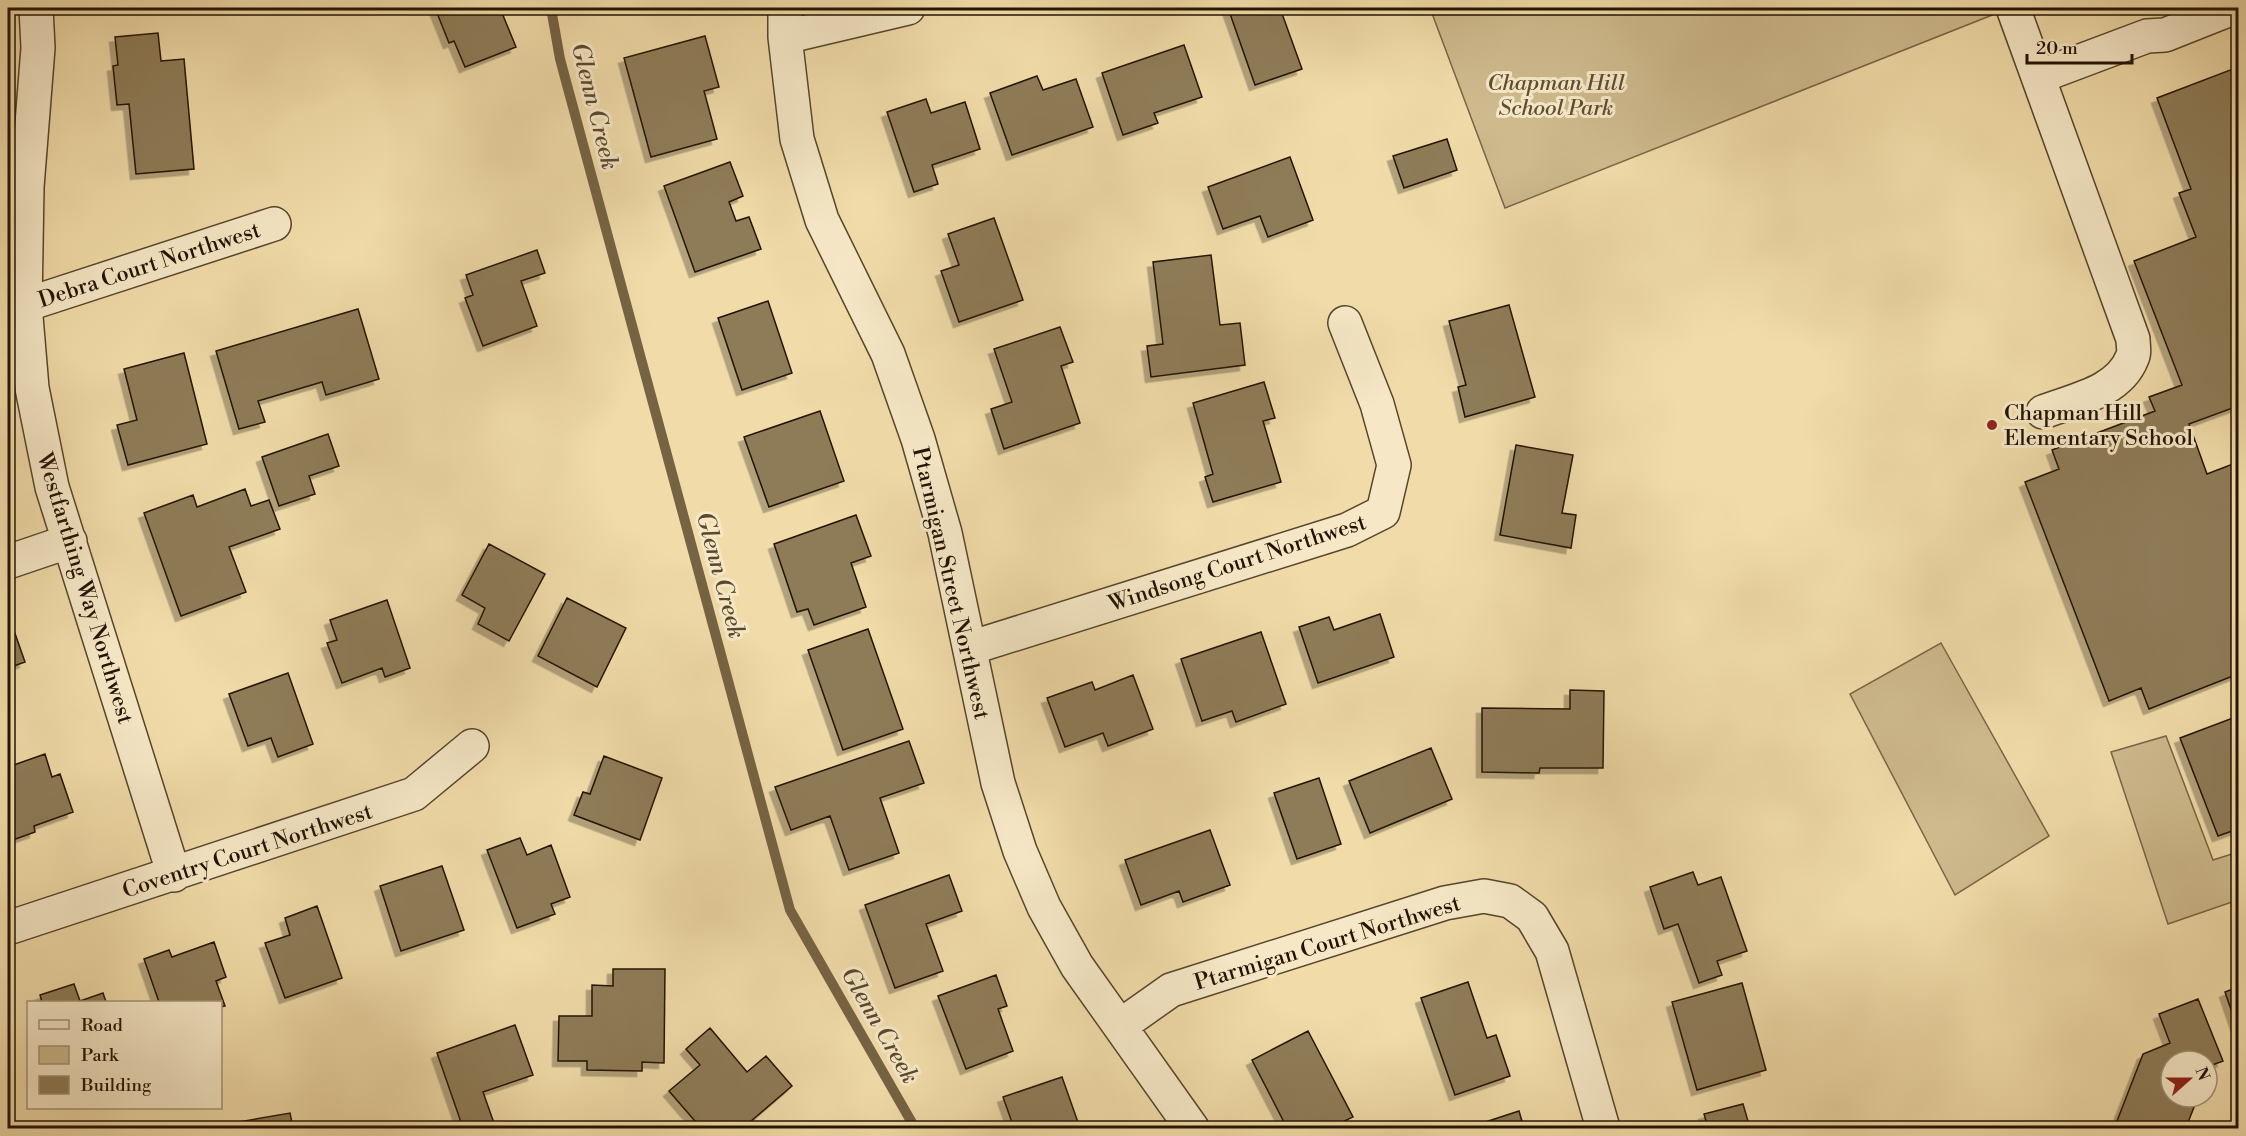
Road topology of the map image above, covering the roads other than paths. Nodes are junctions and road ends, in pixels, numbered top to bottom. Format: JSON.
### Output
{"nodes":[{"id":1,"x":36,"y":8,"type":"edge"},
{"id":2,"x":908,"y":8,"type":"edge"},
{"id":3,"x":2013,"y":8,"type":"edge"},
{"id":4,"x":2233,"y":8,"type":"edge"},
{"id":5,"x":785,"y":22,"type":"edge"},
{"id":6,"x":2038,"y":77,"type":"junction"},
{"id":7,"x":274,"y":224,"type":"dead end"},
{"id":8,"x":25,"y":305,"type":"junction"},
{"id":9,"x":1345,"y":323,"type":"dead end"},
{"id":10,"x":2043,"y":412,"type":"dead end"},
{"id":11,"x":70,"y":541,"type":"junction"},
{"id":12,"x":8,"y":562,"type":"edge"},
{"id":13,"x":970,"y":648,"type":"junction"},
{"id":14,"x":472,"y":746,"type":"dead end"},
{"id":15,"x":174,"y":875,"type":"junction"},
{"id":16,"x":8,"y":928,"type":"edge"},
{"id":17,"x":1120,"y":1026,"type":"junction"},
{"id":18,"x":1192,"y":1128,"type":"edge"},
{"id":19,"x":1603,"y":1128,"type":"edge"}],
"edges":[{"from":1,"to":8,"type":"street","name":"Westfarthing Way Northwest"},
{"from":2,"to":5,"type":"street"},
{"from":3,"to":6,"type":"street"},
{"from":4,"to":6,"type":"street"},
{"from":5,"to":13,"type":"street","name":"Ptarmigan Street Northwest"},
{"from":6,"to":10,"type":"street"},
{"from":7,"to":8,"type":"street","name":"Debra Court Northwest"},
{"from":8,"to":11,"type":"street","name":"Westfarthing Way Northwest"},
{"from":9,"to":13,"type":"street","name":"Windsong Court Northwest"},
{"from":11,"to":12,"type":"street"},
{"from":11,"to":15,"type":"street","name":"Westfarthing Way Northwest"},
{"from":13,"to":17,"type":"street","name":"Ptarmigan Street Northwest"},
{"from":14,"to":15,"type":"street","name":"Coventry Court Northwest"},
{"from":15,"to":16,"type":"street","name":"Coventry Court Northwest"},
{"from":17,"to":18,"type":"street","name":"Ptarmigan Street Northwest"},
{"from":17,"to":19,"type":"street","name":"Ptarmigan Court Northwest"}]}
